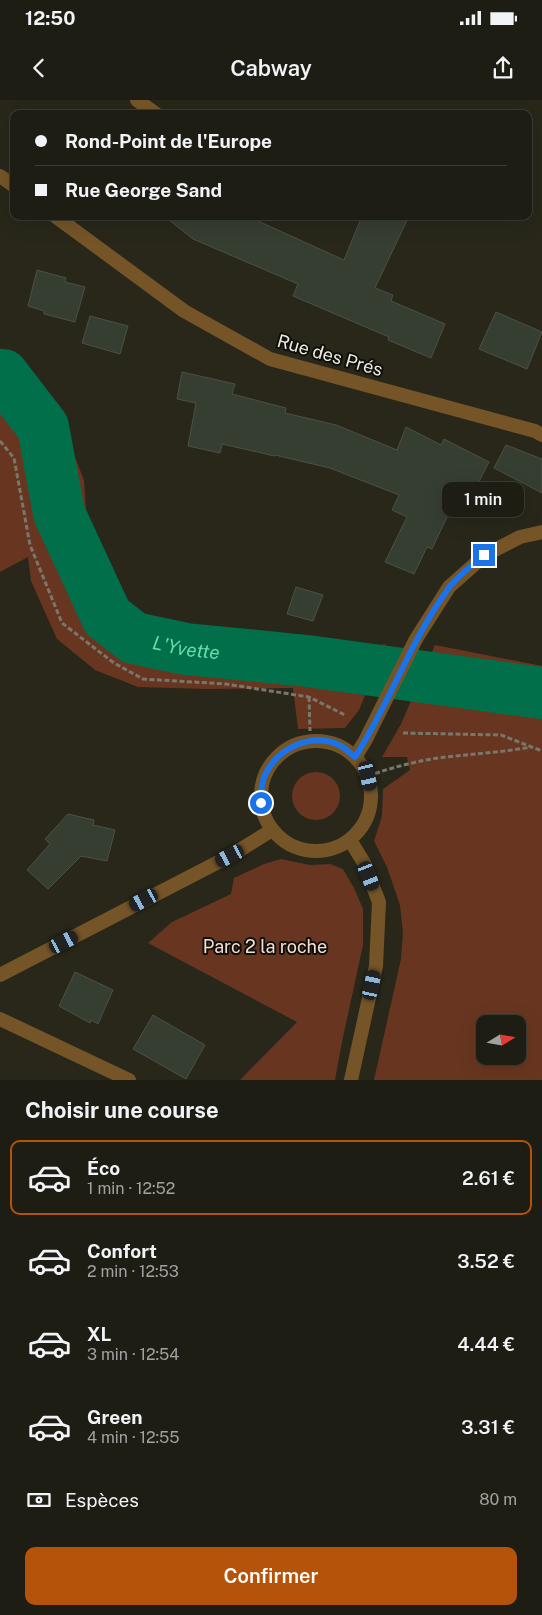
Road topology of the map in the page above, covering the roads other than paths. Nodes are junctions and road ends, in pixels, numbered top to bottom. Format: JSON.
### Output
{"nodes":[{"id":1,"x":137,"y":100,"type":"edge"},
{"id":2,"x":151,"y":110,"type":"edge"},
{"id":3,"x":59,"y":220,"type":"edge"},
{"id":4,"x":542,"y":435,"type":"edge"},
{"id":5,"x":542,"y":532,"type":"edge"},
{"id":6,"x":355,"y":757,"type":"junction"},
{"id":7,"x":272,"y":830,"type":"junction"},
{"id":8,"x":350,"y":840,"type":"junction"},
{"id":9,"x":0,"y":975,"type":"edge"},
{"id":10,"x":0,"y":1019,"type":"edge"},
{"id":11,"x":129,"y":1080,"type":"edge"},
{"id":12,"x":351,"y":1080,"type":"edge"}],
"edges":[{"from":1,"to":2,"type":"street"},
{"from":3,"to":4,"type":"street","name":"Rue des Prés"},
{"from":5,"to":6,"type":"street"},
{"from":6,"to":7,"type":"street"},
{"from":6,"to":8,"type":"street"},
{"from":7,"to":8,"type":"street"},
{"from":7,"to":9,"type":"street"},
{"from":8,"to":12,"type":"street"},
{"from":10,"to":11,"type":"street"}]}
